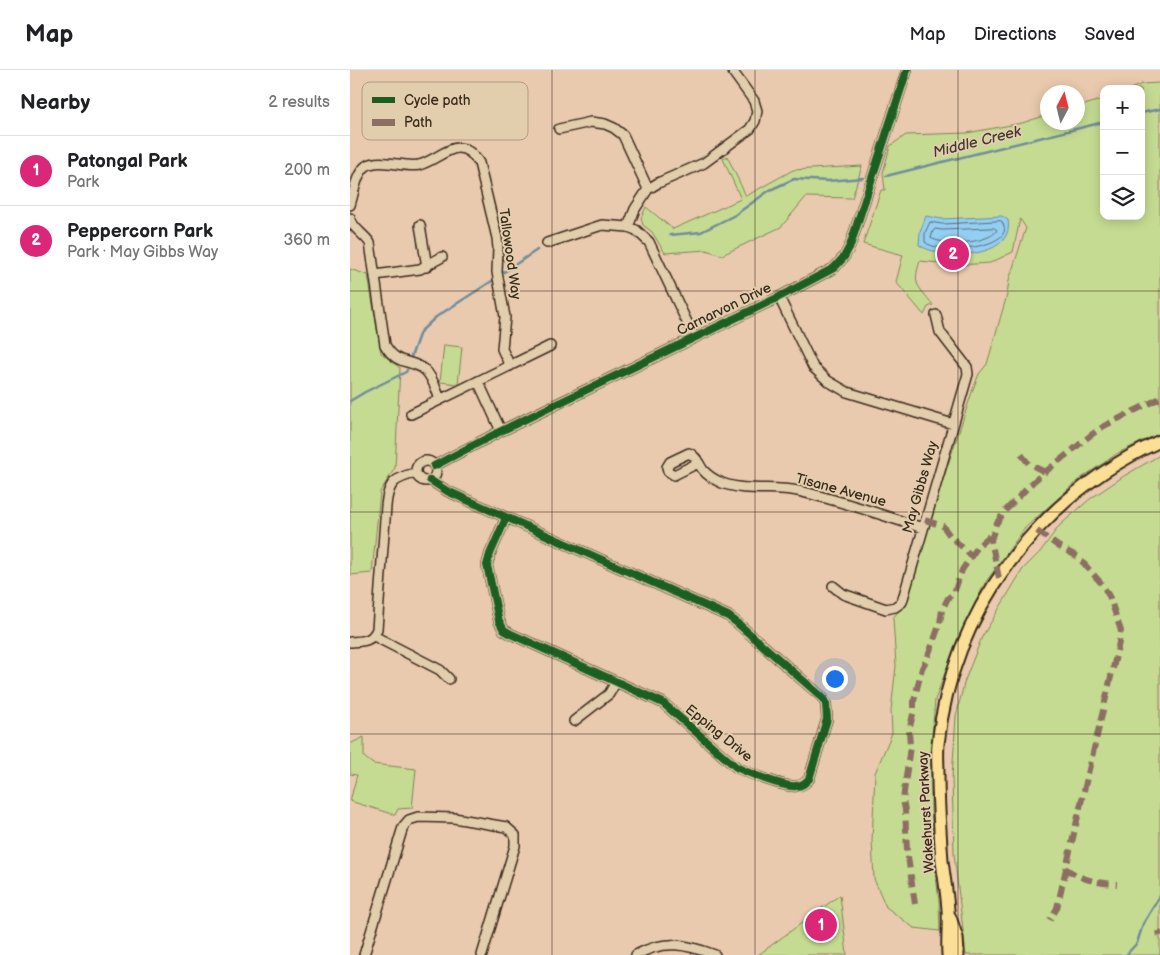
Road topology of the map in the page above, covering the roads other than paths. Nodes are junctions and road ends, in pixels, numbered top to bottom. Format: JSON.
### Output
{"nodes":[{"id":1,"x":907,"y":70,"type":"edge"},
{"id":2,"x":733,"y":72,"type":"dead end"},
{"id":3,"x":560,"y":129,"type":"dead end"},
{"id":4,"x":648,"y":189,"type":"junction"},
{"id":5,"x":350,"y":205,"type":"edge"},
{"id":6,"x":350,"y":218,"type":"edge"},
{"id":7,"x":420,"y":224,"type":"dead end"},
{"id":8,"x":628,"y":227,"type":"junction"},
{"id":9,"x":547,"y":243,"type":"dead end"},
{"id":10,"x":442,"y":257,"type":"dead end"},
{"id":11,"x":427,"y":267,"type":"junction"},
{"id":12,"x":375,"y":276,"type":"junction"},
{"id":13,"x":779,"y":297,"type":"junction"},
{"id":14,"x":936,"y":315,"type":"dead end"},
{"id":15,"x":694,"y":338,"type":"junction"},
{"id":16,"x":550,"y":346,"type":"dead end"},
{"id":17,"x":510,"y":366,"type":"junction"},
{"id":18,"x":478,"y":381,"type":"junction"},
{"id":19,"x":440,"y":399,"type":"junction"},
{"id":20,"x":410,"y":414,"type":"dead end"},
{"id":21,"x":953,"y":424,"type":"junction"},
{"id":22,"x":500,"y":430,"type":"junction"},
{"id":23,"x":1160,"y":441,"type":"edge"},
{"id":24,"x":698,"y":463,"type":"dead end"},
{"id":25,"x":434,"y":466,"type":"junction"},
{"id":26,"x":416,"y":473,"type":"junction"},
{"id":27,"x":430,"y":480,"type":"junction"},
{"id":28,"x":506,"y":518,"type":"junction"},
{"id":29,"x":923,"y":528,"type":"junction"},
{"id":30,"x":833,"y":586,"type":"dead end"},
{"id":31,"x":374,"y":636,"type":"junction"},
{"id":32,"x":350,"y":642,"type":"edge"},
{"id":33,"x":449,"y":679,"type":"dead end"},
{"id":34,"x":616,"y":682,"type":"junction"},
{"id":35,"x":574,"y":721,"type":"dead end"},
{"id":36,"x":948,"y":911,"type":"junction"},
{"id":37,"x":364,"y":955,"type":"edge"},
{"id":38,"x":482,"y":955,"type":"edge"},
{"id":39,"x":636,"y":955,"type":"edge"},
{"id":40,"x":715,"y":955,"type":"edge"},
{"id":41,"x":948,"y":955,"type":"edge"},
{"id":42,"x":958,"y":955,"type":"edge"}],
"edges":[{"from":1,"to":13,"type":"street","name":"Carnarvon Drive"},
{"from":2,"to":4,"type":"street"},
{"from":3,"to":4,"type":"street"},
{"from":4,"to":8,"type":"street"},
{"from":5,"to":17,"type":"street","name":"Tallowood Way"},
{"from":6,"to":12,"type":"street"},
{"from":7,"to":11,"type":"street"},
{"from":8,"to":9,"type":"street"},
{"from":8,"to":15,"type":"street"},
{"from":10,"to":11,"type":"street"},
{"from":11,"to":12,"type":"street"},
{"from":12,"to":19,"type":"street"},
{"from":13,"to":15,"type":"street","name":"Carnarvon Drive"},
{"from":13,"to":21,"type":"street"},
{"from":14,"to":21,"type":"street","name":"May Gibbs Way"},
{"from":15,"to":22,"type":"street","name":"Carnarvon Drive"},
{"from":16,"to":17,"type":"street"},
{"from":17,"to":18,"type":"street"},
{"from":18,"to":19,"type":"street"},
{"from":18,"to":22,"type":"street"},
{"from":19,"to":20,"type":"street"},
{"from":21,"to":29,"type":"street","name":"May Gibbs Way"},
{"from":22,"to":25,"type":"street","name":"Carnarvon Drive"},
{"from":23,"to":36,"type":"main road","name":"Wakehurst Parkway"},
{"from":24,"to":29,"type":"street","name":"Tisane Avenue"},
{"from":25,"to":26,"type":"street"},
{"from":25,"to":27,"type":"street"},
{"from":26,"to":27,"type":"street"},
{"from":26,"to":31,"type":"street"},
{"from":27,"to":28,"type":"street","name":"Epping Drive"},
{"from":28,"to":34,"type":"street","name":"Epping Drive"},
{"from":28,"to":34,"type":"street","name":"Epping Drive"},
{"from":29,"to":30,"type":"street","name":"May Gibbs Way"},
{"from":31,"to":32,"type":"street"},
{"from":31,"to":33,"type":"street"},
{"from":34,"to":35,"type":"street"},
{"from":36,"to":41,"type":"main road","name":"Wakehurst Parkway"},
{"from":36,"to":42,"type":"main road","name":"Wakehurst Parkway"},
{"from":37,"to":38,"type":"street"},
{"from":39,"to":40,"type":"street"}]}
